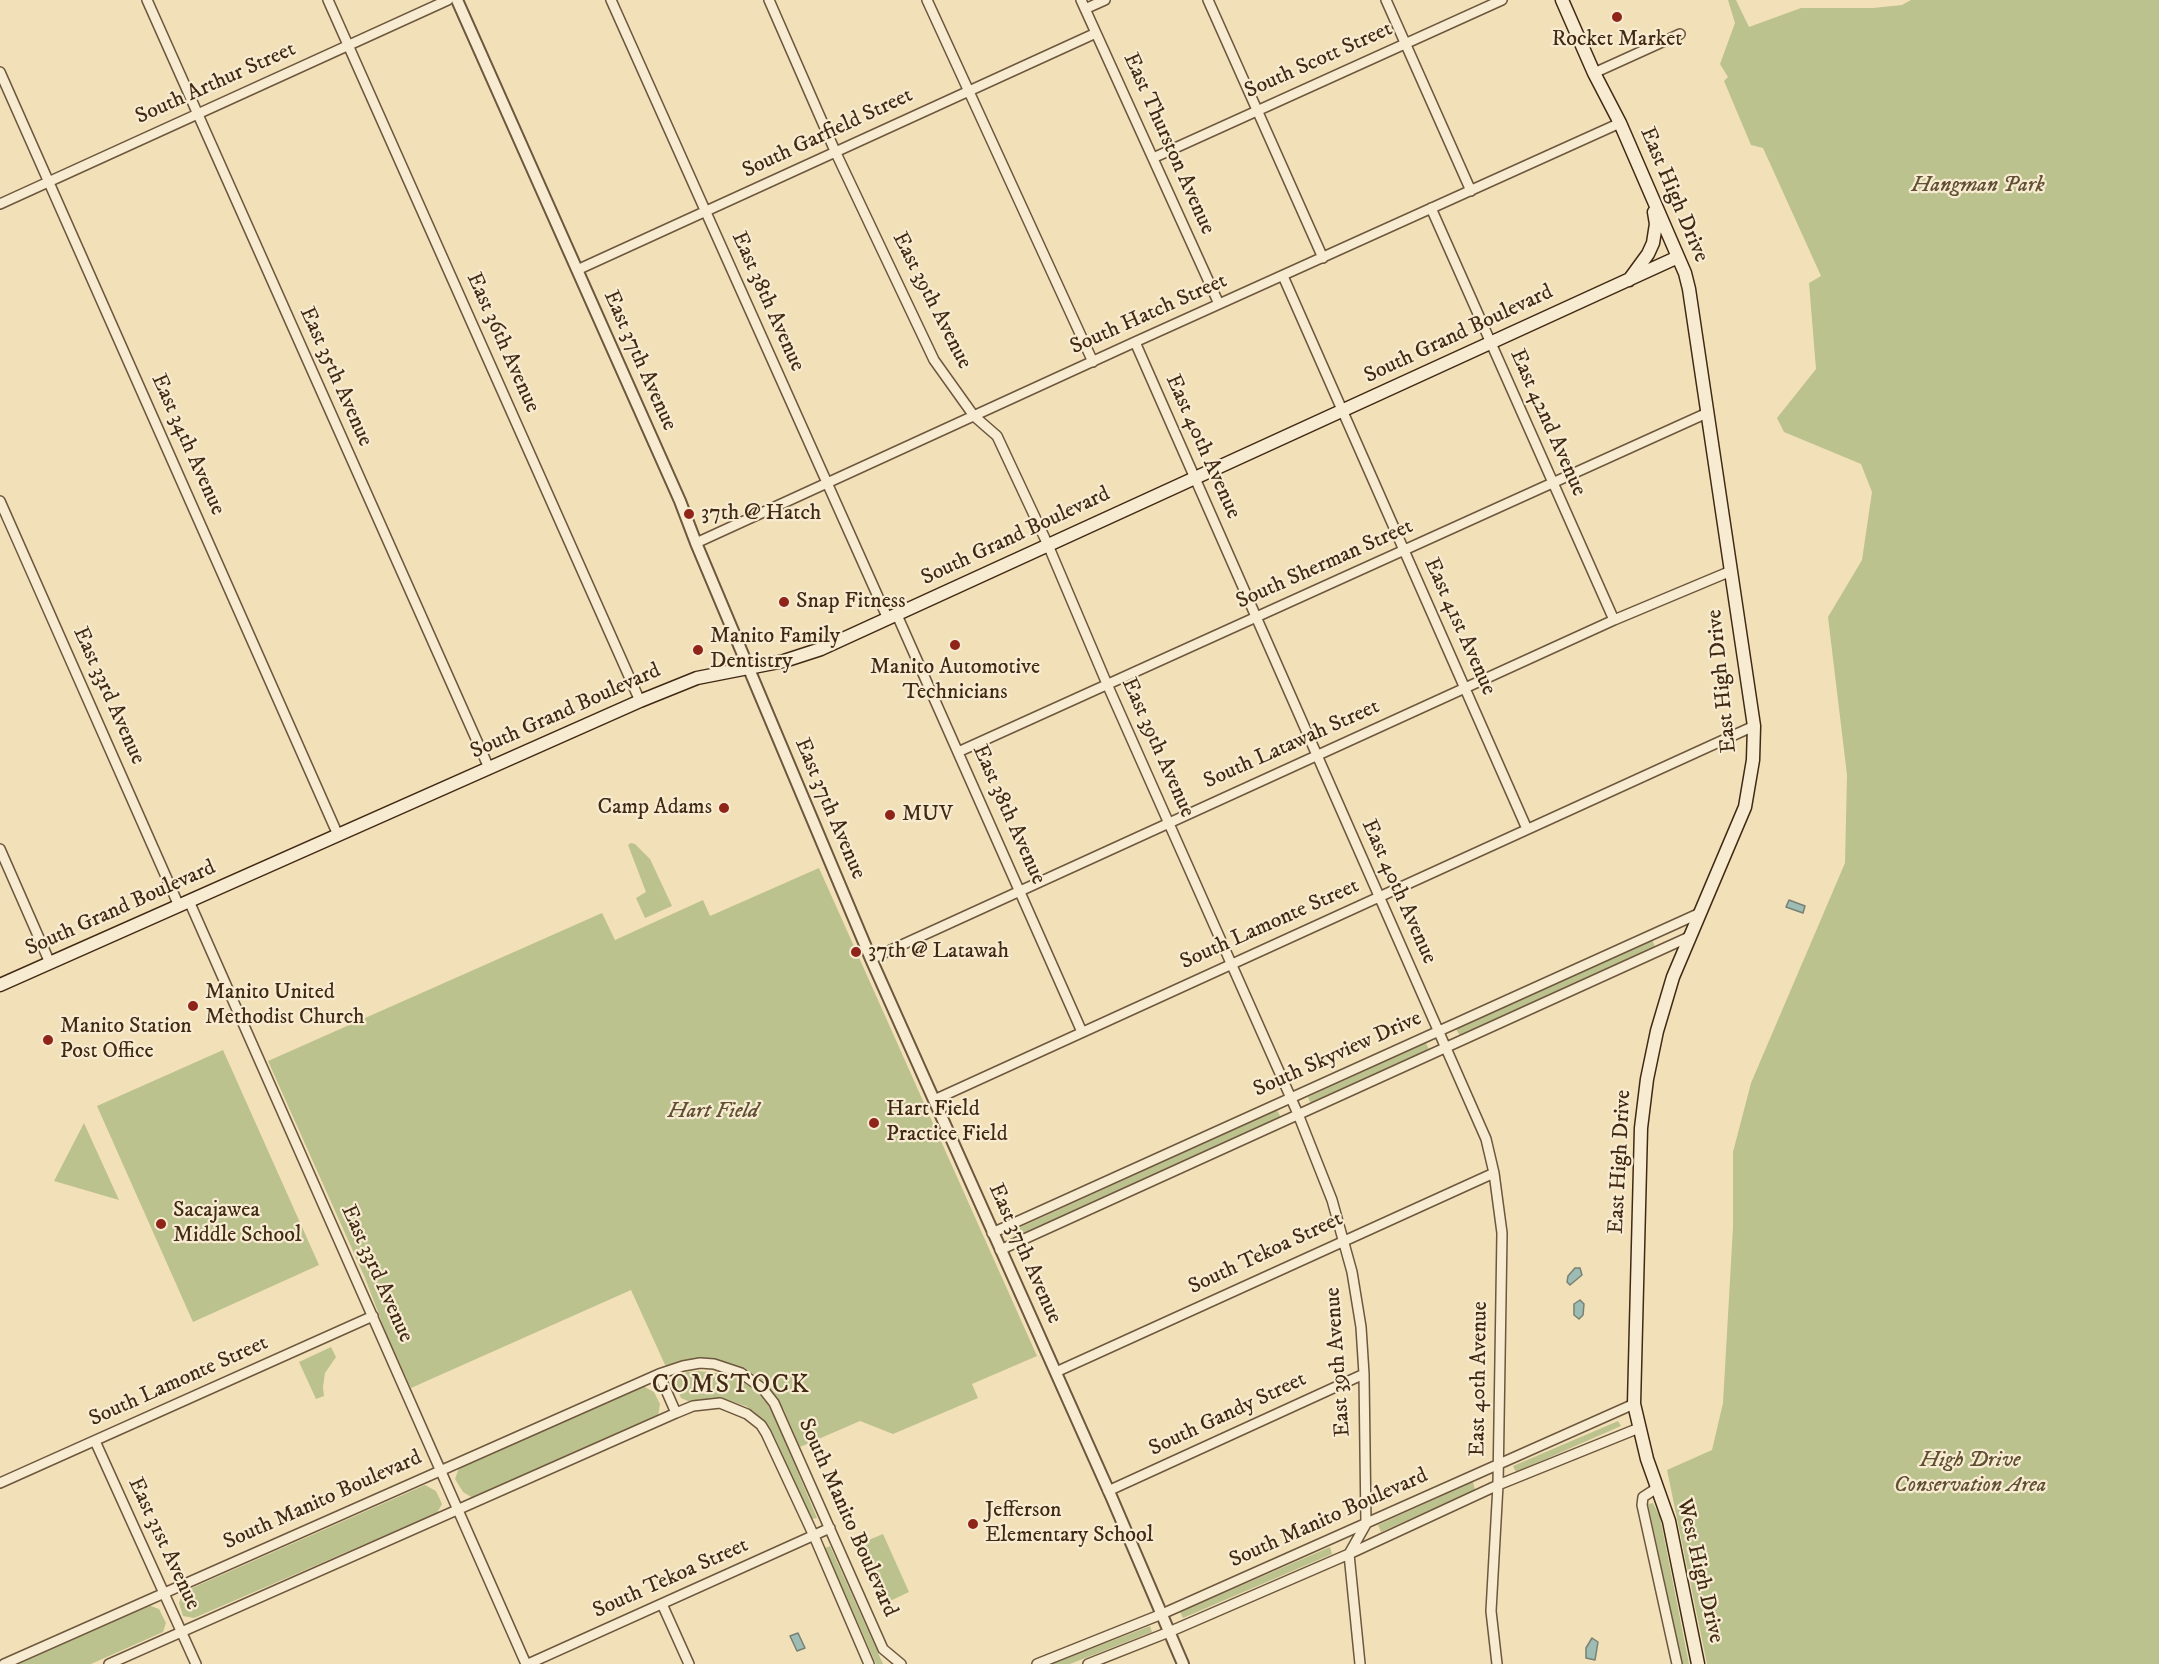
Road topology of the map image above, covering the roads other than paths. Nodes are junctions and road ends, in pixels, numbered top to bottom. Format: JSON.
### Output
{"nodes":[{"id":1,"x":147,"y":0,"type":"edge"},
{"id":2,"x":328,"y":0,"type":"edge"},
{"id":3,"x":448,"y":0,"type":"edge"},
{"id":4,"x":457,"y":0,"type":"edge"},
{"id":5,"x":611,"y":0,"type":"edge"},
{"id":6,"x":769,"y":0,"type":"edge"},
{"id":7,"x":927,"y":0,"type":"edge"},
{"id":8,"x":1105,"y":0,"type":"edge"},
{"id":9,"x":1208,"y":0,"type":"edge"},
{"id":10,"x":1386,"y":0,"type":"edge"},
{"id":11,"x":1502,"y":0,"type":"edge"},
{"id":12,"x":1562,"y":0,"type":"edge"},
{"id":13,"x":1568,"y":0,"type":"edge"},
{"id":14,"x":1083,"y":5,"type":"edge"},
{"id":15,"x":1568,"y":14,"type":"junction"},
{"id":16,"x":1096,"y":33,"type":"junction"},
{"id":17,"x":1680,"y":34,"type":"dead end"},
{"id":18,"x":1405,"y":44,"type":"junction"},
{"id":19,"x":349,"y":46,"type":"junction"},
{"id":20,"x":0,"y":72,"type":"edge"},
{"id":21,"x":1594,"y":73,"type":"junction"},
{"id":22,"x":968,"y":91,"type":"junction"},
{"id":23,"x":1258,"y":111,"type":"junction"},
{"id":24,"x":198,"y":114,"type":"junction"},
{"id":25,"x":1620,"y":123,"type":"junction"},
{"id":26,"x":835,"y":151,"type":"junction"},
{"id":27,"x":1153,"y":158,"type":"junction"},
{"id":28,"x":49,"y":181,"type":"junction"},
{"id":29,"x":1471,"y":191,"type":"junction"},
{"id":30,"x":1653,"y":199,"type":"junction"},
{"id":31,"x":0,"y":204,"type":"edge"},
{"id":32,"x":1431,"y":208,"type":"junction"},
{"id":33,"x":706,"y":212,"type":"junction"},
{"id":34,"x":1678,"y":257,"type":"junction"},
{"id":35,"x":1323,"y":258,"type":"junction"},
{"id":36,"x":577,"y":270,"type":"junction"},
{"id":37,"x":1283,"y":276,"type":"junction"},
{"id":38,"x":1628,"y":280,"type":"junction"},
{"id":39,"x":1219,"y":304,"type":"junction"},
{"id":40,"x":1135,"y":342,"type":"junction"},
{"id":41,"x":1490,"y":344,"type":"junction"},
{"id":42,"x":1093,"y":362,"type":"junction"},
{"id":43,"x":1342,"y":411,"type":"junction"},
{"id":44,"x":1707,"y":413,"type":"junction"},
{"id":45,"x":974,"y":416,"type":"junction"},
{"id":46,"x":1195,"y":478,"type":"junction"},
{"id":47,"x":1552,"y":482,"type":"junction"},
{"id":48,"x":826,"y":484,"type":"junction"},
{"id":49,"x":0,"y":501,"type":"edge"},
{"id":50,"x":696,"y":543,"type":"junction"},
{"id":51,"x":1048,"y":545,"type":"junction"},
{"id":52,"x":1404,"y":550,"type":"junction"},
{"id":53,"x":1731,"y":571,"type":"junction"},
{"id":54,"x":892,"y":617,"type":"junction"},
{"id":55,"x":1256,"y":618,"type":"junction"},
{"id":56,"x":1614,"y":620,"type":"junction"},
{"id":57,"x":749,"y":667,"type":"junction"},
{"id":58,"x":1107,"y":684,"type":"junction"},
{"id":59,"x":1465,"y":688,"type":"junction"},
{"id":60,"x":640,"y":701,"type":"junction"},
{"id":61,"x":1754,"y":726,"type":"junction"},
{"id":62,"x":958,"y":752,"type":"junction"},
{"id":63,"x":1317,"y":755,"type":"junction"},
{"id":64,"x":489,"y":768,"type":"junction"},
{"id":65,"x":1168,"y":823,"type":"junction"},
{"id":66,"x":1527,"y":829,"type":"junction"},
{"id":67,"x":338,"y":835,"type":"junction"},
{"id":68,"x":0,"y":849,"type":"edge"},
{"id":69,"x":1020,"y":891,"type":"junction"},
{"id":70,"x":1379,"y":897,"type":"junction"},
{"id":71,"x":184,"y":904,"type":"junction"},
{"id":72,"x":1700,"y":913,"type":"junction"},
{"id":73,"x":1689,"y":937,"type":"junction"},
{"id":74,"x":871,"y":959,"type":"junction"},
{"id":75,"x":50,"y":963,"type":"junction"},
{"id":76,"x":1231,"y":964,"type":"junction"},
{"id":77,"x":0,"y":986,"type":"edge"},
{"id":78,"x":1439,"y":1031,"type":"junction"},
{"id":79,"x":1082,"y":1032,"type":"junction"},
{"id":80,"x":1447,"y":1048,"type":"junction"},
{"id":81,"x":1291,"y":1098,"type":"junction"},
{"id":82,"x":933,"y":1100,"type":"junction"},
{"id":83,"x":1298,"y":1114,"type":"junction"},
{"id":84,"x":1494,"y":1173,"type":"junction"},
{"id":85,"x":992,"y":1233,"type":"junction"},
{"id":86,"x":1344,"y":1240,"type":"junction"},
{"id":87,"x":1000,"y":1250,"type":"junction"},
{"id":88,"x":373,"y":1316,"type":"junction"},
{"id":89,"x":1056,"y":1372,"type":"junction"},
{"id":90,"x":659,"y":1374,"type":"junction"},
{"id":91,"x":1365,"y":1374,"type":"junction"},
{"id":92,"x":1634,"y":1404,"type":"junction"},
{"id":93,"x":676,"y":1413,"type":"junction"},
{"id":94,"x":1639,"y":1428,"type":"junction"},
{"id":95,"x":95,"y":1441,"type":"junction"},
{"id":96,"x":1497,"y":1466,"type":"junction"},
{"id":97,"x":442,"y":1470,"type":"junction"},
{"id":98,"x":0,"y":1483,"type":"edge"},
{"id":99,"x":1498,"y":1485,"type":"junction"},
{"id":100,"x":1657,"y":1488,"type":"junction"},
{"id":101,"x":1108,"y":1491,"type":"junction"},
{"id":102,"x":458,"y":1510,"type":"junction"},
{"id":103,"x":1366,"y":1524,"type":"junction"},
{"id":104,"x":830,"y":1528,"type":"junction"},
{"id":105,"x":814,"y":1536,"type":"junction"},
{"id":106,"x":1349,"y":1554,"type":"junction"},
{"id":107,"x":164,"y":1592,"type":"junction"},
{"id":108,"x":662,"y":1604,"type":"junction"},
{"id":109,"x":1162,"y":1614,"type":"junction"},
{"id":110,"x":182,"y":1632,"type":"junction"},
{"id":111,"x":1169,"y":1632,"type":"junction"},
{"id":112,"x":883,"y":1649,"type":"junction"},
{"id":113,"x":4,"y":1664,"type":"edge"},
{"id":114,"x":109,"y":1664,"type":"edge"},
{"id":115,"x":196,"y":1664,"type":"edge"},
{"id":116,"x":527,"y":1664,"type":"edge"},
{"id":117,"x":689,"y":1664,"type":"edge"},
{"id":118,"x":869,"y":1664,"type":"edge"},
{"id":119,"x":890,"y":1664,"type":"edge"},
{"id":120,"x":901,"y":1664,"type":"edge"},
{"id":121,"x":1037,"y":1664,"type":"edge"},
{"id":122,"x":1088,"y":1664,"type":"edge"},
{"id":123,"x":1182,"y":1664,"type":"edge"},
{"id":124,"x":1360,"y":1664,"type":"edge"},
{"id":125,"x":1497,"y":1664,"type":"edge"},
{"id":126,"x":1677,"y":1664,"type":"edge"},
{"id":127,"x":1698,"y":1664,"type":"edge"}],
"edges":[{"from":1,"to":24,"type":"street","name":"East 35th Avenue"},
{"from":2,"to":19,"type":"street","name":"East 36th Avenue"},
{"from":3,"to":19,"type":"street","name":"South Arthur Street"},
{"from":4,"to":36,"type":"street","name":"East 37th Avenue"},
{"from":5,"to":33,"type":"street","name":"East 38th Avenue"},
{"from":6,"to":26,"type":"street","name":"East 39th Avenue"},
{"from":7,"to":22,"type":"street"},
{"from":8,"to":14,"type":"street"},
{"from":9,"to":23,"type":"street"},
{"from":10,"to":18,"type":"street"},
{"from":11,"to":18,"type":"street","name":"South Scott Street"},
{"from":12,"to":15,"type":"main road","name":"East High Drive"},
{"from":13,"to":15,"type":"main road"},
{"from":14,"to":16,"type":"street","name":"East Thurston Avenue"},
{"from":15,"to":21,"type":"main road","name":"East High Drive"},
{"from":16,"to":22,"type":"street","name":"South Garfield Street"},
{"from":16,"to":27,"type":"street","name":"East Thurston Avenue"},
{"from":17,"to":21,"type":"street"},
{"from":18,"to":23,"type":"street","name":"South Scott Street"},
{"from":18,"to":29,"type":"street"},
{"from":19,"to":24,"type":"street","name":"South Arthur Street"},
{"from":19,"to":60,"type":"street","name":"East 36th Avenue"},
{"from":20,"to":28,"type":"street","name":"East 34th Avenue"},
{"from":21,"to":25,"type":"main road","name":"East High Drive"},
{"from":22,"to":26,"type":"street","name":"South Garfield Street"},
{"from":22,"to":42,"type":"street"},
{"from":23,"to":27,"type":"street","name":"South Scott Street"},
{"from":23,"to":35,"type":"street"},
{"from":24,"to":28,"type":"street","name":"South Arthur Street"},
{"from":24,"to":64,"type":"street","name":"East 35th Avenue"},
{"from":25,"to":29,"type":"street","name":"South Hatch Street"},
{"from":25,"to":30,"type":"main road","name":"East High Drive"},
{"from":26,"to":33,"type":"street","name":"South Garfield Street"},
{"from":26,"to":45,"type":"street","name":"East 39th Avenue"},
{"from":27,"to":39,"type":"street","name":"East Thurston Avenue"},
{"from":28,"to":31,"type":"street","name":"South Arthur Street"},
{"from":28,"to":67,"type":"street","name":"East 34th Avenue"},
{"from":29,"to":32,"type":"street","name":"South Hatch Street"},
{"from":30,"to":34,"type":"main road","name":"East High Drive"},
{"from":30,"to":38,"type":"main road"},
{"from":32,"to":35,"type":"street","name":"South Hatch Street"},
{"from":32,"to":41,"type":"street","name":"East 42nd Avenue"},
{"from":33,"to":36,"type":"street","name":"South Garfield Street"},
{"from":33,"to":48,"type":"street","name":"East 38th Avenue"},
{"from":34,"to":38,"type":"main road","name":"South Grand Boulevard"},
{"from":34,"to":44,"type":"main road","name":"East High Drive"},
{"from":35,"to":37,"type":"street","name":"South Hatch Street"},
{"from":36,"to":50,"type":"street","name":"East 37th Avenue"},
{"from":37,"to":39,"type":"street","name":"South Hatch Street"},
{"from":37,"to":43,"type":"street","name":"East 41st Avenue"},
{"from":38,"to":41,"type":"main road","name":"South Grand Boulevard"},
{"from":39,"to":40,"type":"street","name":"South Hatch Street"},
{"from":40,"to":42,"type":"street","name":"South Hatch Street"},
{"from":40,"to":46,"type":"street","name":"East 40th Avenue"},
{"from":41,"to":43,"type":"main road","name":"South Grand Boulevard"},
{"from":41,"to":47,"type":"street","name":"East 42nd Avenue"},
{"from":42,"to":45,"type":"street","name":"South Hatch Street"},
{"from":43,"to":46,"type":"main road","name":"South Grand Boulevard"},
{"from":43,"to":52,"type":"street","name":"East 41st Avenue"},
{"from":44,"to":47,"type":"street","name":"South Sherman Street"},
{"from":44,"to":53,"type":"main road","name":"East High Drive"},
{"from":45,"to":48,"type":"street","name":"South Hatch Street"},
{"from":45,"to":51,"type":"street","name":"East 39th Avenue"},
{"from":46,"to":51,"type":"main road","name":"South Grand Boulevard"},
{"from":46,"to":55,"type":"street","name":"East 40th Avenue"},
{"from":47,"to":52,"type":"street","name":"South Sherman Street"},
{"from":47,"to":56,"type":"street","name":"East 42nd Avenue"},
{"from":48,"to":50,"type":"street","name":"South Hatch Street"},
{"from":48,"to":54,"type":"street","name":"East 38th Avenue"},
{"from":49,"to":71,"type":"street","name":"East 33rd Avenue"},
{"from":50,"to":57,"type":"street","name":"East 37th Avenue"},
{"from":51,"to":54,"type":"main road","name":"South Grand Boulevard"},
{"from":51,"to":58,"type":"street","name":"East 39th Avenue"},
{"from":52,"to":55,"type":"street","name":"South Sherman Street"},
{"from":52,"to":59,"type":"street","name":"East 41st Avenue"},
{"from":53,"to":56,"type":"street","name":"South Latawah Street"},
{"from":53,"to":61,"type":"main road","name":"East High Drive"},
{"from":54,"to":57,"type":"main road","name":"South Grand Boulevard"},
{"from":54,"to":62,"type":"street","name":"East 38th Avenue"},
{"from":55,"to":58,"type":"street","name":"South Sherman Street"},
{"from":55,"to":63,"type":"street","name":"East 40th Avenue"},
{"from":56,"to":59,"type":"street","name":"South Latawah Street"},
{"from":57,"to":60,"type":"main road","name":"South Grand Boulevard"},
{"from":57,"to":74,"type":"street","name":"East 37th Avenue"},
{"from":58,"to":62,"type":"street","name":"South Sherman Street"},
{"from":58,"to":65,"type":"street","name":"East 39th Avenue"},
{"from":59,"to":63,"type":"street","name":"South Latawah Street"},
{"from":59,"to":66,"type":"street","name":"East 41st Avenue"},
{"from":60,"to":64,"type":"main road","name":"South Grand Boulevard"},
{"from":61,"to":66,"type":"street","name":"South Lamonte Street"},
{"from":61,"to":72,"type":"main road","name":"East High Drive"},
{"from":62,"to":69,"type":"street","name":"East 38th Avenue"},
{"from":63,"to":65,"type":"street","name":"South Latawah Street"},
{"from":63,"to":70,"type":"street","name":"East 40th Avenue"},
{"from":64,"to":67,"type":"main road","name":"South Grand Boulevard"},
{"from":65,"to":69,"type":"street","name":"South Latawah Street"},
{"from":65,"to":76,"type":"street","name":"East 39th Avenue"},
{"from":66,"to":70,"type":"street","name":"South Lamonte Street"},
{"from":67,"to":71,"type":"main road","name":"South Grand Boulevard"},
{"from":68,"to":75,"type":"street"},
{"from":69,"to":74,"type":"street","name":"South Latawah Street"},
{"from":69,"to":79,"type":"street","name":"East 38th Avenue"},
{"from":70,"to":76,"type":"street","name":"South Lamonte Street"},
{"from":70,"to":78,"type":"street","name":"East 40th Avenue"},
{"from":71,"to":75,"type":"main road","name":"South Grand Boulevard"},
{"from":71,"to":88,"type":"street","name":"East 33rd Avenue"},
{"from":72,"to":73,"type":"main road","name":"East High Drive"},
{"from":72,"to":78,"type":"street","name":"South Skyview Drive"},
{"from":73,"to":80,"type":"street","name":"South Skyview Drive"},
{"from":73,"to":92,"type":"main road","name":"East High Drive"},
{"from":74,"to":82,"type":"street","name":"East 37th Avenue"},
{"from":75,"to":77,"type":"main road","name":"South Grand Boulevard"},
{"from":76,"to":79,"type":"street","name":"South Lamonte Street"},
{"from":76,"to":81,"type":"street","name":"East 39th Avenue"},
{"from":78,"to":80,"type":"street","name":"East 40th Avenue"},
{"from":78,"to":81,"type":"street","name":"South Skyview Drive"},
{"from":79,"to":82,"type":"street","name":"South Lamonte Street"},
{"from":80,"to":83,"type":"street","name":"South Skyview Drive"},
{"from":80,"to":84,"type":"street","name":"East 40th Avenue"},
{"from":81,"to":83,"type":"street","name":"East 39th Avenue"},
{"from":81,"to":85,"type":"street","name":"South Skyview Drive"},
{"from":82,"to":85,"type":"street","name":"East 37th Avenue"},
{"from":83,"to":86,"type":"street","name":"East 39th Avenue"},
{"from":83,"to":87,"type":"street","name":"South Skyview Drive"},
{"from":84,"to":86,"type":"street","name":"South Tekoa Street"},
{"from":84,"to":96,"type":"street","name":"East 40th Avenue"},
{"from":85,"to":87,"type":"street","name":"East 37th Avenue"},
{"from":86,"to":89,"type":"street","name":"South Tekoa Street"},
{"from":86,"to":91,"type":"street","name":"East 39th Avenue"},
{"from":87,"to":89,"type":"street","name":"East 37th Avenue"},
{"from":88,"to":95,"type":"street","name":"South Lamonte Street"},
{"from":88,"to":97,"type":"street","name":"East 33rd Avenue"},
{"from":89,"to":101,"type":"street","name":"East 37th Avenue"},
{"from":90,"to":93,"type":"street"},
{"from":90,"to":97,"type":"street","name":"South Manito Boulevard"},
{"from":90,"to":104,"type":"street","name":"South Manito Boulevard"},
{"from":91,"to":101,"type":"street","name":"South Gandy Street"},
{"from":91,"to":103,"type":"street","name":"East 39th Avenue"},
{"from":92,"to":94,"type":"main road","name":"West High Drive"},
{"from":92,"to":96,"type":"street","name":"South Manito Boulevard"},
{"from":93,"to":102,"type":"street","name":"South Manito Boulevard"},
{"from":93,"to":105,"type":"street","name":"South Manito Boulevard"},
{"from":94,"to":99,"type":"street","name":"South Manito Boulevard"},
{"from":94,"to":100,"type":"main road","name":"West High Drive"},
{"from":95,"to":98,"type":"street","name":"South Lamonte Street"},
{"from":95,"to":107,"type":"street","name":"East 31st Avenue"},
{"from":96,"to":99,"type":"street","name":"East 40th Avenue"},
{"from":96,"to":103,"type":"street","name":"South Manito Boulevard"},
{"from":97,"to":102,"type":"street","name":"East 33rd Avenue"},
{"from":97,"to":107,"type":"street","name":"South Manito Boulevard"},
{"from":99,"to":106,"type":"street","name":"South Manito Boulevard"},
{"from":99,"to":125,"type":"street","name":"East 40th Avenue"},
{"from":100,"to":126,"type":"street","name":"West High Drive"},
{"from":100,"to":127,"type":"main road","name":"West High Drive"},
{"from":101,"to":109,"type":"street","name":"East 37th Avenue"},
{"from":102,"to":110,"type":"street","name":"South Manito Boulevard"},
{"from":102,"to":116,"type":"street","name":"East 33rd Avenue"},
{"from":103,"to":106,"type":"street","name":"East 39th Avenue"},
{"from":103,"to":109,"type":"street","name":"South Manito Boulevard"},
{"from":104,"to":105,"type":"street","name":"South Tekoa Street"},
{"from":104,"to":112,"type":"street","name":"South Manito Boulevard"},
{"from":105,"to":108,"type":"street","name":"South Tekoa Street"},
{"from":105,"to":118,"type":"street","name":"South Manito Boulevard"},
{"from":106,"to":111,"type":"street","name":"South Manito Boulevard"},
{"from":106,"to":124,"type":"street"},
{"from":107,"to":110,"type":"street","name":"East 31st Avenue"},
{"from":107,"to":113,"type":"street","name":"South Manito Boulevard"},
{"from":108,"to":116,"type":"street","name":"South Tekoa Street"},
{"from":108,"to":117,"type":"street"},
{"from":109,"to":111,"type":"street","name":"East 37th Avenue"},
{"from":109,"to":121,"type":"street","name":"South Manito Boulevard"},
{"from":110,"to":114,"type":"street","name":"South Manito Boulevard"},
{"from":110,"to":115,"type":"street","name":"East 31st Avenue"},
{"from":111,"to":122,"type":"street","name":"South Manito Boulevard"},
{"from":111,"to":123,"type":"street","name":"East 37th Avenue"},
{"from":112,"to":119,"type":"street"},
{"from":112,"to":120,"type":"street","name":"South Manito Boulevard"}]}
